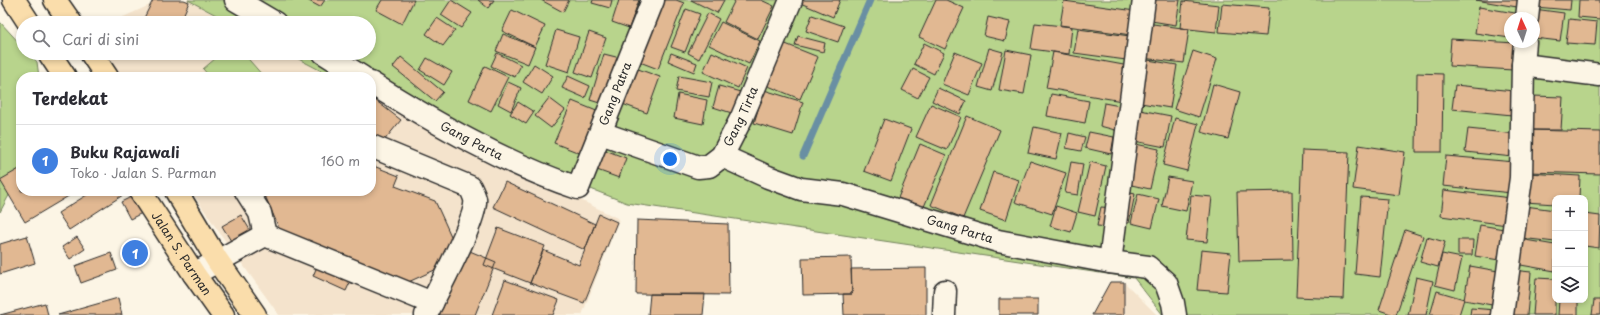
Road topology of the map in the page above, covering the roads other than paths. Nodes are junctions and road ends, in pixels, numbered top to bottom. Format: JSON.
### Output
{"nodes":[{"id":1,"x":14,"y":0,"type":"edge"},
{"id":2,"x":55,"y":0,"type":"edge"},
{"id":3,"x":236,"y":0,"type":"edge"},
{"id":4,"x":653,"y":0,"type":"edge"},
{"id":5,"x":791,"y":0,"type":"edge"},
{"id":6,"x":1144,"y":0,"type":"edge"},
{"id":7,"x":1529,"y":0,"type":"edge"},
{"id":8,"x":1528,"y":12,"type":"edge"},
{"id":9,"x":24,"y":16,"type":"edge"},
{"id":10,"x":66,"y":16,"type":"edge"},
{"id":11,"x":263,"y":16,"type":"edge"},
{"id":12,"x":1524,"y":48,"type":"edge"},
{"id":13,"x":54,"y":60,"type":"edge"},
{"id":14,"x":96,"y":60,"type":"edge"},
{"id":15,"x":335,"y":60,"type":"edge"},
{"id":16,"x":1523,"y":65,"type":"junction"},
{"id":17,"x":62,"y":72,"type":"edge"},
{"id":18,"x":104,"y":72,"type":"edge"},
{"id":19,"x":354,"y":72,"type":"edge"},
{"id":20,"x":1600,"y":75,"type":"edge"},
{"id":21,"x":376,"y":86,"type":"edge"},
{"id":22,"x":600,"y":133,"type":"junction"},
{"id":23,"x":376,"y":148,"type":"edge"},
{"id":24,"x":722,"y":156,"type":"junction"},
{"id":25,"x":578,"y":188,"type":"joint"},
{"id":26,"x":143,"y":196,"type":"edge"},
{"id":27,"x":179,"y":196,"type":"edge"},
{"id":28,"x":249,"y":196,"type":"edge"},
{"id":29,"x":265,"y":235,"type":"junction"},
{"id":30,"x":217,"y":260,"type":"junction"},
{"id":31,"x":1110,"y":262,"type":"junction"},
{"id":32,"x":194,"y":274,"type":"junction"},
{"id":33,"x":945,"y":291,"type":"dead end"},
{"id":34,"x":429,"y":309,"type":"edge"},
{"id":35,"x":222,"y":315,"type":"edge"},
{"id":36,"x":255,"y":315,"type":"edge"},
{"id":37,"x":944,"y":315,"type":"edge"},
{"id":38,"x":1175,"y":315,"type":"edge"},
{"id":39,"x":1502,"y":315,"type":"edge"}],
"edges":[{"from":1,"to":9,"type":"main road"},
{"from":2,"to":10,"type":"main road"},
{"from":3,"to":11,"type":"street"},
{"from":4,"to":22,"type":"street","name":"Gang Patra"},
{"from":5,"to":24,"type":"street","name":"Gang Tirta"},
{"from":6,"to":31,"type":"street"},
{"from":7,"to":8,"type":"street"},
{"from":12,"to":16,"type":"street"},
{"from":13,"to":17,"type":"main road"},
{"from":14,"to":18,"type":"main road"},
{"from":15,"to":19,"type":"street"},
{"from":16,"to":20,"type":"street"},
{"from":16,"to":39,"type":"street"},
{"from":21,"to":25,"type":"street","name":"Gang Parta"},
{"from":22,"to":24,"type":"street","name":"Gang Tirta"},
{"from":22,"to":25,"type":"street","name":"Gang Patra"},
{"from":23,"to":34,"type":"street"},
{"from":24,"to":31,"type":"street","name":"Gang Parta"},
{"from":26,"to":32,"type":"main road","name":"Jalan S. Parman"},
{"from":27,"to":30,"type":"main road"},
{"from":28,"to":29,"type":"street"},
{"from":29,"to":30,"type":"street"},
{"from":29,"to":34,"type":"street"},
{"from":30,"to":32,"type":"street"},
{"from":30,"to":36,"type":"main road"},
{"from":31,"to":38,"type":"street","name":"Gang Parta"},
{"from":32,"to":35,"type":"main road","name":"Jalan S. Parman"},
{"from":33,"to":37,"type":"street"}]}
